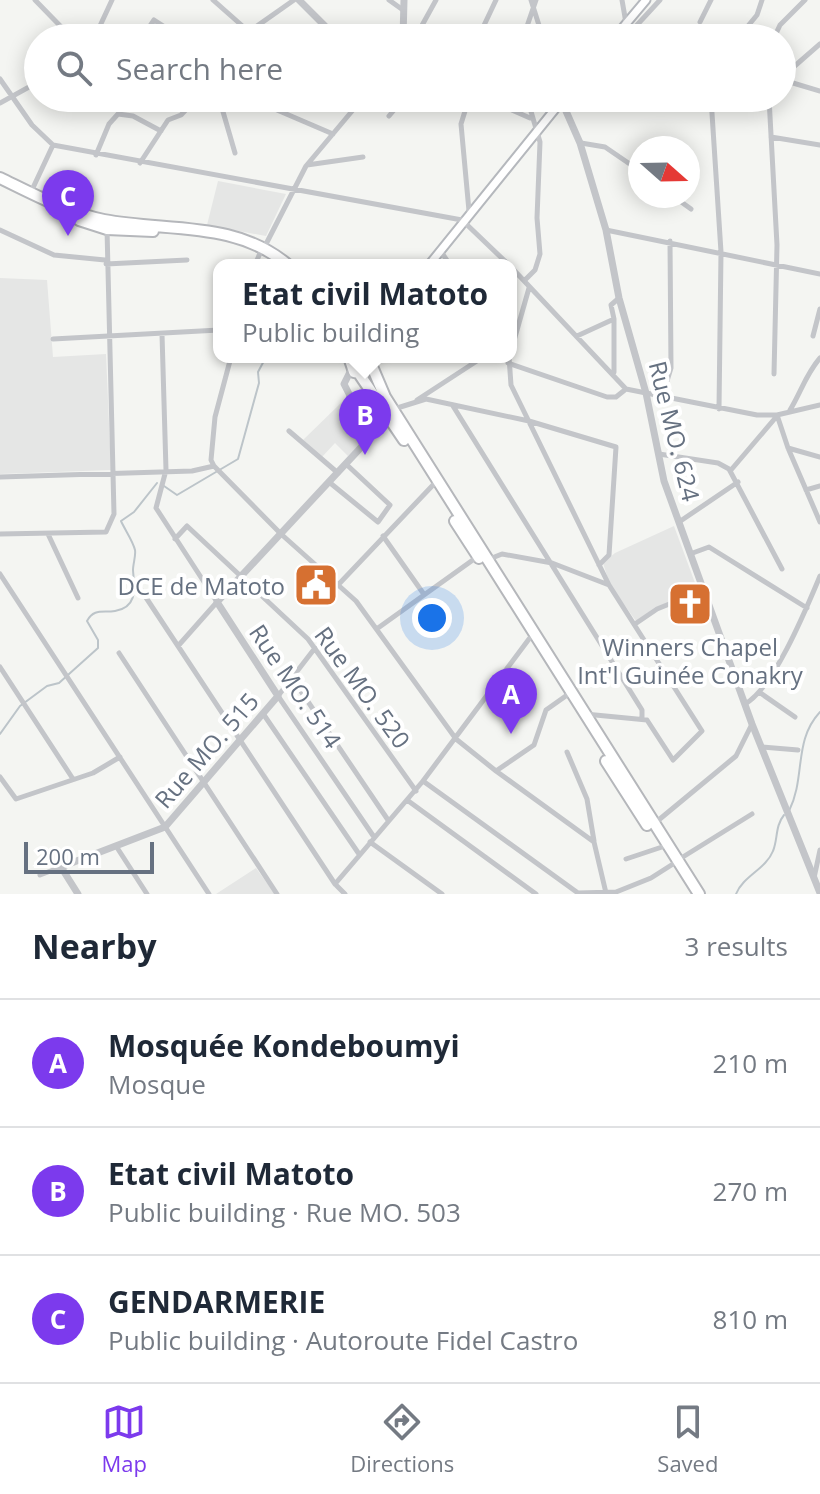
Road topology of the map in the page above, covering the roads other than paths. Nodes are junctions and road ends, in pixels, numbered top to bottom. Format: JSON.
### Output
{"nodes":[{"id":1,"x":35,"y":0,"type":"edge"},
{"id":2,"x":112,"y":0,"type":"edge"},
{"id":3,"x":213,"y":0,"type":"edge"},
{"id":4,"x":297,"y":0,"type":"edge"},
{"id":5,"x":389,"y":0,"type":"edge"},
{"id":6,"x":404,"y":0,"type":"edge"},
{"id":7,"x":436,"y":0,"type":"edge"},
{"id":8,"x":496,"y":0,"type":"edge"},
{"id":9,"x":622,"y":0,"type":"edge"},
{"id":10,"x":646,"y":0,"type":"edge"},
{"id":11,"x":660,"y":0,"type":"edge"},
{"id":12,"x":711,"y":0,"type":"edge"},
{"id":13,"x":762,"y":0,"type":"edge"},
{"id":14,"x":805,"y":0,"type":"edge"},
{"id":15,"x":533,"y":2,"type":"edge"},
{"id":16,"x":403,"y":10,"type":"junction"},
{"id":17,"x":700,"y":22,"type":"dead end"},
{"id":18,"x":626,"y":23,"type":"joint"},
{"id":19,"x":58,"y":24,"type":"edge"},
{"id":20,"x":101,"y":24,"type":"edge"},
{"id":21,"x":240,"y":24,"type":"edge"},
{"id":22,"x":257,"y":24,"type":"edge"},
{"id":23,"x":322,"y":24,"type":"edge"},
{"id":24,"x":403,"y":24,"type":"edge"},
{"id":25,"x":423,"y":24,"type":"edge"},
{"id":26,"x":485,"y":24,"type":"edge"},
{"id":27,"x":527,"y":24,"type":"edge"},
{"id":28,"x":539,"y":24,"type":"edge"},
{"id":29,"x":638,"y":24,"type":"edge"},
{"id":30,"x":750,"y":24,"type":"edge"},
{"id":31,"x":781,"y":24,"type":"edge"},
{"id":32,"x":820,"y":44,"type":"edge"},
{"id":33,"x":796,"y":65,"type":"edge"},
{"id":34,"x":0,"y":79,"type":"edge"},
{"id":35,"x":796,"y":84,"type":"edge"},
{"id":36,"x":24,"y":90,"type":"edge"},
{"id":37,"x":820,"y":91,"type":"edge"},
{"id":38,"x":12,"y":96,"type":"junction"},
{"id":39,"x":0,"y":103,"type":"edge"},
{"id":40,"x":184,"y":112,"type":"edge"},
{"id":41,"x":223,"y":112,"type":"edge"},
{"id":42,"x":282,"y":112,"type":"edge"},
{"id":43,"x":351,"y":112,"type":"edge"},
{"id":44,"x":392,"y":112,"type":"edge"},
{"id":45,"x":465,"y":112,"type":"edge"},
{"id":46,"x":516,"y":112,"type":"edge"},
{"id":47,"x":530,"y":112,"type":"edge"},
{"id":48,"x":553,"y":112,"type":"edge"},
{"id":49,"x":568,"y":112,"type":"edge"},
{"id":50,"x":712,"y":112,"type":"edge"},
{"id":51,"x":770,"y":112,"type":"edge"},
{"id":52,"x":389,"y":116,"type":"dead end"},
{"id":53,"x":531,"y":119,"type":"junction"},
{"id":54,"x":161,"y":131,"type":"junction"},
{"id":55,"x":537,"y":131,"type":"junction"},
{"id":56,"x":333,"y":134,"type":"junction"},
{"id":57,"x":771,"y":137,"type":"junction"},
{"id":58,"x":580,"y":143,"type":"junction"},
{"id":59,"x":53,"y":145,"type":"junction"},
{"id":60,"x":820,"y":145,"type":"edge"},
{"id":61,"x":235,"y":153,"type":"dead end"},
{"id":62,"x":96,"y":155,"type":"junction"},
{"id":63,"x":363,"y":157,"type":"dead end"},
{"id":64,"x":140,"y":163,"type":"junction"},
{"id":65,"x":628,"y":163,"type":"edge"},
{"id":66,"x":306,"y":166,"type":"junction"},
{"id":67,"x":0,"y":178,"type":"edge"},
{"id":68,"x":0,"y":186,"type":"edge"},
{"id":69,"x":292,"y":190,"type":"junction"},
{"id":70,"x":31,"y":192,"type":"junction"},
{"id":71,"x":469,"y":211,"type":"junction"},
{"id":72,"x":462,"y":220,"type":"junction"},
{"id":73,"x":107,"y":229,"type":"junction"},
{"id":74,"x":0,"y":230,"type":"edge"},
{"id":75,"x":606,"y":230,"type":"junction"},
{"id":76,"x":670,"y":241,"type":"junction"},
{"id":77,"x":439,"y":249,"type":"junction"},
{"id":78,"x":262,"y":251,"type":"junction"},
{"id":79,"x":721,"y":252,"type":"junction"},
{"id":80,"x":258,"y":259,"type":"edge"},
{"id":81,"x":271,"y":259,"type":"edge"},
{"id":82,"x":277,"y":259,"type":"edge"},
{"id":83,"x":433,"y":259,"type":"edge"},
{"id":84,"x":446,"y":259,"type":"edge"},
{"id":85,"x":503,"y":259,"type":"edge"},
{"id":86,"x":187,"y":260,"type":"dead end"},
{"id":87,"x":106,"y":262,"type":"junction"},
{"id":88,"x":774,"y":264,"type":"junction"},
{"id":89,"x":517,"y":273,"type":"edge"},
{"id":90,"x":820,"y":274,"type":"edge"},
{"id":91,"x":525,"y":280,"type":"junction"},
{"id":92,"x":530,"y":287,"type":"junction"},
{"id":93,"x":619,"y":298,"type":"junction"},
{"id":94,"x":820,"y":309,"type":"edge"},
{"id":95,"x":614,"y":319,"type":"junction"},
{"id":96,"x":517,"y":329,"type":"edge"},
{"id":97,"x":213,"y":330,"type":"edge"},
{"id":98,"x":162,"y":334,"type":"junction"},
{"id":99,"x":577,"y":336,"type":"junction"},
{"id":100,"x":813,"y":336,"type":"dead end"},
{"id":101,"x":110,"y":338,"type":"junction"},
{"id":102,"x":53,"y":339,"type":"dead end"},
{"id":103,"x":820,"y":358,"type":"edge"},
{"id":104,"x":517,"y":362,"type":"edge"},
{"id":105,"x":229,"y":363,"type":"edge"},
{"id":106,"x":351,"y":363,"type":"edge"},
{"id":107,"x":372,"y":363,"type":"edge"},
{"id":108,"x":474,"y":363,"type":"edge"},
{"id":109,"x":509,"y":363,"type":"edge"},
{"id":110,"x":614,"y":373,"type":"junction"},
{"id":111,"x":774,"y":374,"type":"dead end"},
{"id":112,"x":626,"y":389,"type":"junction"},
{"id":113,"x":646,"y":393,"type":"junction"},
{"id":114,"x":662,"y":397,"type":"junction"},
{"id":115,"x":416,"y":400,"type":"junction"},
{"id":116,"x":820,"y":405,"type":"edge"},
{"id":117,"x":453,"y":406,"type":"junction"},
{"id":118,"x":719,"y":409,"type":"junction"},
{"id":119,"x":790,"y":410,"type":"junction"},
{"id":120,"x":390,"y":411,"type":"junction"},
{"id":121,"x":777,"y":415,"type":"junction"},
{"id":122,"x":529,"y":421,"type":"junction"},
{"id":123,"x":289,"y":431,"type":"dead end"},
{"id":124,"x":788,"y":448,"type":"junction"},
{"id":125,"x":658,"y":454,"type":"junction"},
{"id":126,"x":820,"y":457,"type":"edge"},
{"id":127,"x":346,"y":464,"type":"junction"},
{"id":128,"x":166,"y":470,"type":"junction"},
{"id":129,"x":217,"y":470,"type":"junction"},
{"id":130,"x":731,"y":470,"type":"junction"},
{"id":131,"x":338,"y":473,"type":"junction"},
{"id":132,"x":115,"y":474,"type":"junction"},
{"id":133,"x":0,"y":477,"type":"edge"},
{"id":134,"x":329,"y":482,"type":"junction"},
{"id":135,"x":738,"y":482,"type":"junction"},
{"id":136,"x":433,"y":485,"type":"junction"},
{"id":137,"x":820,"y":486,"type":"edge"},
{"id":138,"x":806,"y":490,"type":"junction"},
{"id":139,"x":678,"y":522,"type":"junction"},
{"id":140,"x":820,"y":522,"type":"edge"},
{"id":141,"x":0,"y":534,"type":"edge"},
{"id":142,"x":48,"y":534,"type":"junction"},
{"id":143,"x":281,"y":534,"type":"junction"},
{"id":144,"x":383,"y":536,"type":"junction"},
{"id":145,"x":175,"y":539,"type":"junction"},
{"id":146,"x":690,"y":554,"type":"junction"},
{"id":147,"x":482,"y":558,"type":"junction"},
{"id":148,"x":552,"y":563,"type":"junction"},
{"id":149,"x":601,"y":568,"type":"junction"},
{"id":150,"x":782,"y":569,"type":"dead end"},
{"id":151,"x":0,"y":575,"type":"edge"},
{"id":152,"x":241,"y":576,"type":"junction"},
{"id":153,"x":591,"y":576,"type":"junction"},
{"id":154,"x":820,"y":578,"type":"edge"},
{"id":155,"x":338,"y":585,"type":"junction"},
{"id":156,"x":609,"y":585,"type":"junction"},
{"id":157,"x":141,"y":590,"type":"dead end"},
{"id":158,"x":704,"y":590,"type":"junction"},
{"id":159,"x":423,"y":593,"type":"junction"},
{"id":160,"x":78,"y":598,"type":"dead end"},
{"id":161,"x":217,"y":602,"type":"junction"},
{"id":162,"x":807,"y":608,"type":"junction"},
{"id":163,"x":635,"y":624,"type":"junction"},
{"id":164,"x":378,"y":628,"type":"junction"},
{"id":165,"x":529,"y":639,"type":"junction"},
{"id":166,"x":178,"y":646,"type":"junction"},
{"id":167,"x":315,"y":648,"type":"junction"},
{"id":168,"x":119,"y":653,"type":"dead end"},
{"id":169,"x":0,"y":667,"type":"edge"},
{"id":170,"x":292,"y":678,"type":"junction"},
{"id":171,"x":759,"y":692,"type":"junction"},
{"id":172,"x":568,"y":694,"type":"junction"},
{"id":173,"x":278,"y":696,"type":"junction"},
{"id":174,"x":745,"y":704,"type":"junction"},
{"id":175,"x":584,"y":714,"type":"junction"},
{"id":176,"x":264,"y":715,"type":"junction"},
{"id":177,"x":795,"y":717,"type":"dead end"},
{"id":178,"x":642,"y":719,"type":"junction"},
{"id":179,"x":752,"y":724,"type":"junction"},
{"id":180,"x":456,"y":739,"type":"junction"},
{"id":181,"x":240,"y":743,"type":"junction"},
{"id":182,"x":761,"y":747,"type":"junction"},
{"id":183,"x":798,"y":750,"type":"dead end"},
{"id":184,"x":567,"y":752,"type":"dead end"},
{"id":185,"x":120,"y":757,"type":"junction"},
{"id":186,"x":496,"y":771,"type":"junction"},
{"id":187,"x":0,"y":777,"type":"edge"},
{"id":188,"x":73,"y":779,"type":"junction"},
{"id":189,"x":423,"y":781,"type":"junction"},
{"id":190,"x":204,"y":785,"type":"junction"},
{"id":191,"x":416,"y":791,"type":"junction"},
{"id":192,"x":407,"y":800,"type":"junction"},
{"id":193,"x":752,"y":814,"type":"dead end"},
{"id":194,"x":388,"y":820,"type":"junction"},
{"id":195,"x":654,"y":824,"type":"junction"},
{"id":196,"x":165,"y":827,"type":"junction"},
{"id":197,"x":372,"y":840,"type":"junction"},
{"id":198,"x":594,"y":842,"type":"junction"},
{"id":199,"x":116,"y":846,"type":"junction"},
{"id":200,"x":662,"y":847,"type":"junction"},
{"id":201,"x":820,"y":850,"type":"edge"},
{"id":202,"x":359,"y":854,"type":"junction"},
{"id":203,"x":626,"y":859,"type":"dead end"},
{"id":204,"x":675,"y":862,"type":"junction"},
{"id":205,"x":61,"y":867,"type":"junction"},
{"id":206,"x":40,"y":875,"type":"dead end"},
{"id":207,"x":813,"y":879,"type":"junction"},
{"id":208,"x":335,"y":884,"type":"junction"},
{"id":209,"x":608,"y":893,"type":"edge"},
{"id":210,"x":820,"y":893,"type":"edge"},
{"id":211,"x":78,"y":894,"type":"edge"},
{"id":212,"x":147,"y":894,"type":"edge"},
{"id":213,"x":209,"y":894,"type":"edge"},
{"id":214,"x":277,"y":894,"type":"edge"},
{"id":215,"x":345,"y":894,"type":"edge"},
{"id":216,"x":442,"y":894,"type":"edge"},
{"id":217,"x":536,"y":894,"type":"edge"},
{"id":218,"x":692,"y":894,"type":"edge"},
{"id":219,"x":699,"y":894,"type":"edge"}],
"edges":[{"from":1,"to":19,"type":"street"},
{"from":2,"to":20,"type":"street"},
{"from":3,"to":21,"type":"street"},
{"from":4,"to":22,"type":"street"},
{"from":4,"to":23,"type":"street"},
{"from":5,"to":16,"type":"street"},
{"from":6,"to":16,"type":"street"},
{"from":7,"to":25,"type":"street"},
{"from":8,"to":26,"type":"street"},
{"from":9,"to":18,"type":"street"},
{"from":10,"to":18,"type":"main road"},
{"from":11,"to":29,"type":"street"},
{"from":12,"to":17,"type":"street"},
{"from":13,"to":30,"type":"street"},
{"from":14,"to":31,"type":"street"},
{"from":15,"to":27,"type":"street"},
{"from":15,"to":28,"type":"street"},
{"from":16,"to":24,"type":"street"},
{"from":32,"to":33,"type":"street"},
{"from":34,"to":38,"type":"street"},
{"from":35,"to":37,"type":"street"},
{"from":36,"to":38,"type":"street"},
{"from":38,"to":39,"type":"street"},
{"from":38,"to":59,"type":"street"},
{"from":40,"to":54,"type":"street"},
{"from":41,"to":61,"type":"street"},
{"from":42,"to":56,"type":"street"},
{"from":43,"to":56,"type":"street"},
{"from":44,"to":52,"type":"street"},
{"from":45,"to":71,"type":"street"},
{"from":46,"to":53,"type":"street"},
{"from":47,"to":53,"type":"street"},
{"from":48,"to":55,"type":"main road"},
{"from":49,"to":58,"type":"street","name":"Rue MO. 624"},
{"from":50,"to":79,"type":"street"},
{"from":51,"to":57,"type":"street"},
{"from":53,"to":55,"type":"street"},
{"from":54,"to":62,"type":"street"},
{"from":54,"to":64,"type":"street"},
{"from":55,"to":71,"type":"main road"},
{"from":55,"to":91,"type":"street"},
{"from":56,"to":66,"type":"street"},
{"from":57,"to":60,"type":"street"},
{"from":57,"to":88,"type":"street"},
{"from":58,"to":65,"type":"street"},
{"from":58,"to":75,"type":"street","name":"Rue MO. 624"},
{"from":59,"to":62,"type":"street"},
{"from":59,"to":70,"type":"street"},
{"from":62,"to":64,"type":"street"},
{"from":63,"to":66,"type":"street"},
{"from":64,"to":69,"type":"street"},
{"from":66,"to":69,"type":"street"},
{"from":67,"to":70,"type":"highway"},
{"from":68,"to":73,"type":"highway"},
{"from":69,"to":72,"type":"street"},
{"from":69,"to":78,"type":"street"},
{"from":70,"to":78,"type":"highway"},
{"from":71,"to":72,"type":"main road"},
{"from":72,"to":77,"type":"main road"},
{"from":72,"to":85,"type":"street"},
{"from":73,"to":78,"type":"highway"},
{"from":73,"to":87,"type":"street"},
{"from":74,"to":87,"type":"street"},
{"from":75,"to":76,"type":"street"},
{"from":75,"to":93,"type":"street","name":"Rue MO. 624"},
{"from":76,"to":79,"type":"street"},
{"from":76,"to":114,"type":"street"},
{"from":77,"to":83,"type":"main road"},
{"from":77,"to":84,"type":"street"},
{"from":78,"to":80,"type":"street"},
{"from":78,"to":81,"type":"highway"},
{"from":78,"to":82,"type":"highway"},
{"from":79,"to":88,"type":"street"},
{"from":79,"to":118,"type":"street"},
{"from":86,"to":87,"type":"street"},
{"from":87,"to":101,"type":"street"},
{"from":88,"to":90,"type":"street"},
{"from":88,"to":111,"type":"street"},
{"from":89,"to":91,"type":"street"},
{"from":91,"to":92,"type":"street"},
{"from":92,"to":96,"type":"street"},
{"from":92,"to":99,"type":"street"},
{"from":93,"to":95,"type":"street"},
{"from":93,"to":113,"type":"street","name":"Rue MO. 624"},
{"from":94,"to":100,"type":"street"},
{"from":95,"to":99,"type":"street"},
{"from":95,"to":110,"type":"street"},
{"from":97,"to":98,"type":"street"},
{"from":98,"to":101,"type":"street"},
{"from":98,"to":128,"type":"street","name":"Rue MO. 514"},
{"from":99,"to":110,"type":"street"},
{"from":101,"to":102,"type":"street"},
{"from":101,"to":132,"type":"street"},
{"from":103,"to":119,"type":"street"},
{"from":104,"to":112,"type":"street"},
{"from":105,"to":129,"type":"street"},
{"from":106,"to":120,"type":"highway"},
{"from":106,"to":127,"type":"street"},
{"from":107,"to":120,"type":"highway"},
{"from":108,"to":115,"type":"street"},
{"from":109,"to":122,"type":"street"},
{"from":110,"to":112,"type":"street"},
{"from":112,"to":113,"type":"street"},
{"from":113,"to":114,"type":"street"},
{"from":113,"to":125,"type":"street","name":"Rue MO. 624"},
{"from":114,"to":118,"type":"street"},
{"from":115,"to":117,"type":"street"},
{"from":115,"to":120,"type":"street"},
{"from":116,"to":119,"type":"street"},
{"from":117,"to":122,"type":"street"},
{"from":117,"to":148,"type":"street"},
{"from":118,"to":121,"type":"street"},
{"from":119,"to":121,"type":"street"},
{"from":120,"to":136,"type":"highway"},
{"from":120,"to":147,"type":"highway"},
{"from":121,"to":124,"type":"street"},
{"from":121,"to":130,"type":"street"},
{"from":122,"to":149,"type":"street"},
{"from":122,"to":149,"type":"street"},
{"from":123,"to":131,"type":"street"},
{"from":124,"to":126,"type":"street"},
{"from":124,"to":138,"type":"street"},
{"from":125,"to":130,"type":"street"},
{"from":125,"to":139,"type":"street","name":"Rue MO. 624"},
{"from":127,"to":131,"type":"street"},
{"from":127,"to":134,"type":"street"},
{"from":128,"to":129,"type":"street"},
{"from":128,"to":132,"type":"street"},
{"from":128,"to":145,"type":"street","name":"Rue MO. 514"},
{"from":129,"to":143,"type":"street"},
{"from":130,"to":135,"type":"street"},
{"from":131,"to":134,"type":"street"},
{"from":132,"to":133,"type":"street"},
{"from":132,"to":142,"type":"street"},
{"from":134,"to":143,"type":"street"},
{"from":135,"to":139,"type":"street"},
{"from":135,"to":150,"type":"street"},
{"from":136,"to":144,"type":"street"},
{"from":136,"to":147,"type":"highway"},
{"from":137,"to":138,"type":"street"},
{"from":138,"to":140,"type":"street"},
{"from":139,"to":146,"type":"street","name":"Rue MO. 624"},
{"from":141,"to":142,"type":"street"},
{"from":142,"to":160,"type":"street"},
{"from":143,"to":152,"type":"street"},
{"from":143,"to":155,"type":"street"},
{"from":144,"to":155,"type":"street"},
{"from":144,"to":159,"type":"street"},
{"from":145,"to":152,"type":"street","name":"Rue MO. 520"},
{"from":145,"to":161,"type":"street","name":"Rue MO. 514"},
{"from":146,"to":158,"type":"street","name":"Rue MO. 624"},
{"from":146,"to":162,"type":"street"},
{"from":147,"to":148,"type":"street"},
{"from":147,"to":159,"type":"street"},
{"from":147,"to":165,"type":"highway"},
{"from":147,"to":172,"type":"highway"},
{"from":148,"to":153,"type":"street"},
{"from":148,"to":178,"type":"street"},
{"from":149,"to":153,"type":"street"},
{"from":149,"to":156,"type":"street"},
{"from":151,"to":185,"type":"street"},
{"from":152,"to":161,"type":"street"},
{"from":152,"to":167,"type":"street","name":"Rue MO. 520"},
{"from":153,"to":156,"type":"street"},
{"from":154,"to":162,"type":"street"},
{"from":155,"to":164,"type":"street"},
{"from":156,"to":163,"type":"street"},
{"from":157,"to":166,"type":"street"},
{"from":158,"to":163,"type":"street"},
{"from":158,"to":174,"type":"street","name":"Rue MO. 624"},
{"from":159,"to":164,"type":"street"},
{"from":161,"to":166,"type":"street"},
{"from":161,"to":173,"type":"street","name":"Rue MO. 514"},
{"from":162,"to":171,"type":"street"},
{"from":163,"to":178,"type":"street"},
{"from":164,"to":180,"type":"street"},
{"from":165,"to":172,"type":"highway"},
{"from":165,"to":180,"type":"street"},
{"from":166,"to":181,"type":"street"},
{"from":167,"to":170,"type":"street","name":"Rue MO. 515"},
{"from":167,"to":191,"type":"street","name":"Rue MO. 520"},
{"from":168,"to":190,"type":"street"},
{"from":169,"to":188,"type":"street"},
{"from":170,"to":173,"type":"street","name":"Rue MO. 515"},
{"from":170,"to":194,"type":"street"},
{"from":171,"to":174,"type":"street"},
{"from":171,"to":177,"type":"street"},
{"from":172,"to":175,"type":"highway"},
{"from":172,"to":186,"type":"street"},
{"from":172,"to":200,"type":"highway"},
{"from":173,"to":176,"type":"street","name":"Rue MO. 515"},
{"from":173,"to":197,"type":"street","name":"Rue MO. 514"},
{"from":174,"to":179,"type":"street","name":"Rue MO. 624"},
{"from":175,"to":178,"type":"street"},
{"from":175,"to":195,"type":"highway"},
{"from":176,"to":181,"type":"street","name":"Rue MO. 515"},
{"from":176,"to":202,"type":"street"},
{"from":179,"to":182,"type":"street","name":"Rue MO. 624"},
{"from":179,"to":195,"type":"street"},
{"from":180,"to":186,"type":"street"},
{"from":180,"to":189,"type":"street"},
{"from":181,"to":190,"type":"street","name":"Rue MO. 515"},
{"from":181,"to":208,"type":"street"},
{"from":182,"to":183,"type":"street"},
{"from":182,"to":207,"type":"street","name":"Rue MO. 624"},
{"from":184,"to":198,"type":"street"},
{"from":185,"to":188,"type":"street"},
{"from":185,"to":196,"type":"street"},
{"from":186,"to":198,"type":"street"},
{"from":187,"to":188,"type":"street"},
{"from":189,"to":191,"type":"street"},
{"from":189,"to":209,"type":"street"},
{"from":190,"to":196,"type":"street","name":"Rue MO. 515"},
{"from":190,"to":214,"type":"street"},
{"from":191,"to":192,"type":"street"},
{"from":192,"to":194,"type":"street"},
{"from":192,"to":217,"type":"street"},
{"from":193,"to":204,"type":"street"},
{"from":194,"to":197,"type":"street"},
{"from":195,"to":204,"type":"highway"},
{"from":196,"to":199,"type":"street","name":"Rue MO. 515"},
{"from":196,"to":213,"type":"street"},
{"from":197,"to":202,"type":"street"},
{"from":197,"to":216,"type":"street","name":"Rue MO. 514"},
{"from":198,"to":209,"type":"street"},
{"from":199,"to":205,"type":"street","name":"Rue MO. 515"},
{"from":199,"to":212,"type":"street"},
{"from":200,"to":203,"type":"street"},
{"from":200,"to":204,"type":"highway"},
{"from":201,"to":207,"type":"street"},
{"from":202,"to":208,"type":"street"},
{"from":204,"to":209,"type":"street"},
{"from":204,"to":218,"type":"highway"},
{"from":204,"to":219,"type":"highway"},
{"from":205,"to":206,"type":"street"},
{"from":205,"to":211,"type":"street"},
{"from":207,"to":210,"type":"street","name":"Rue MO. 624"},
{"from":208,"to":215,"type":"street"}]}
